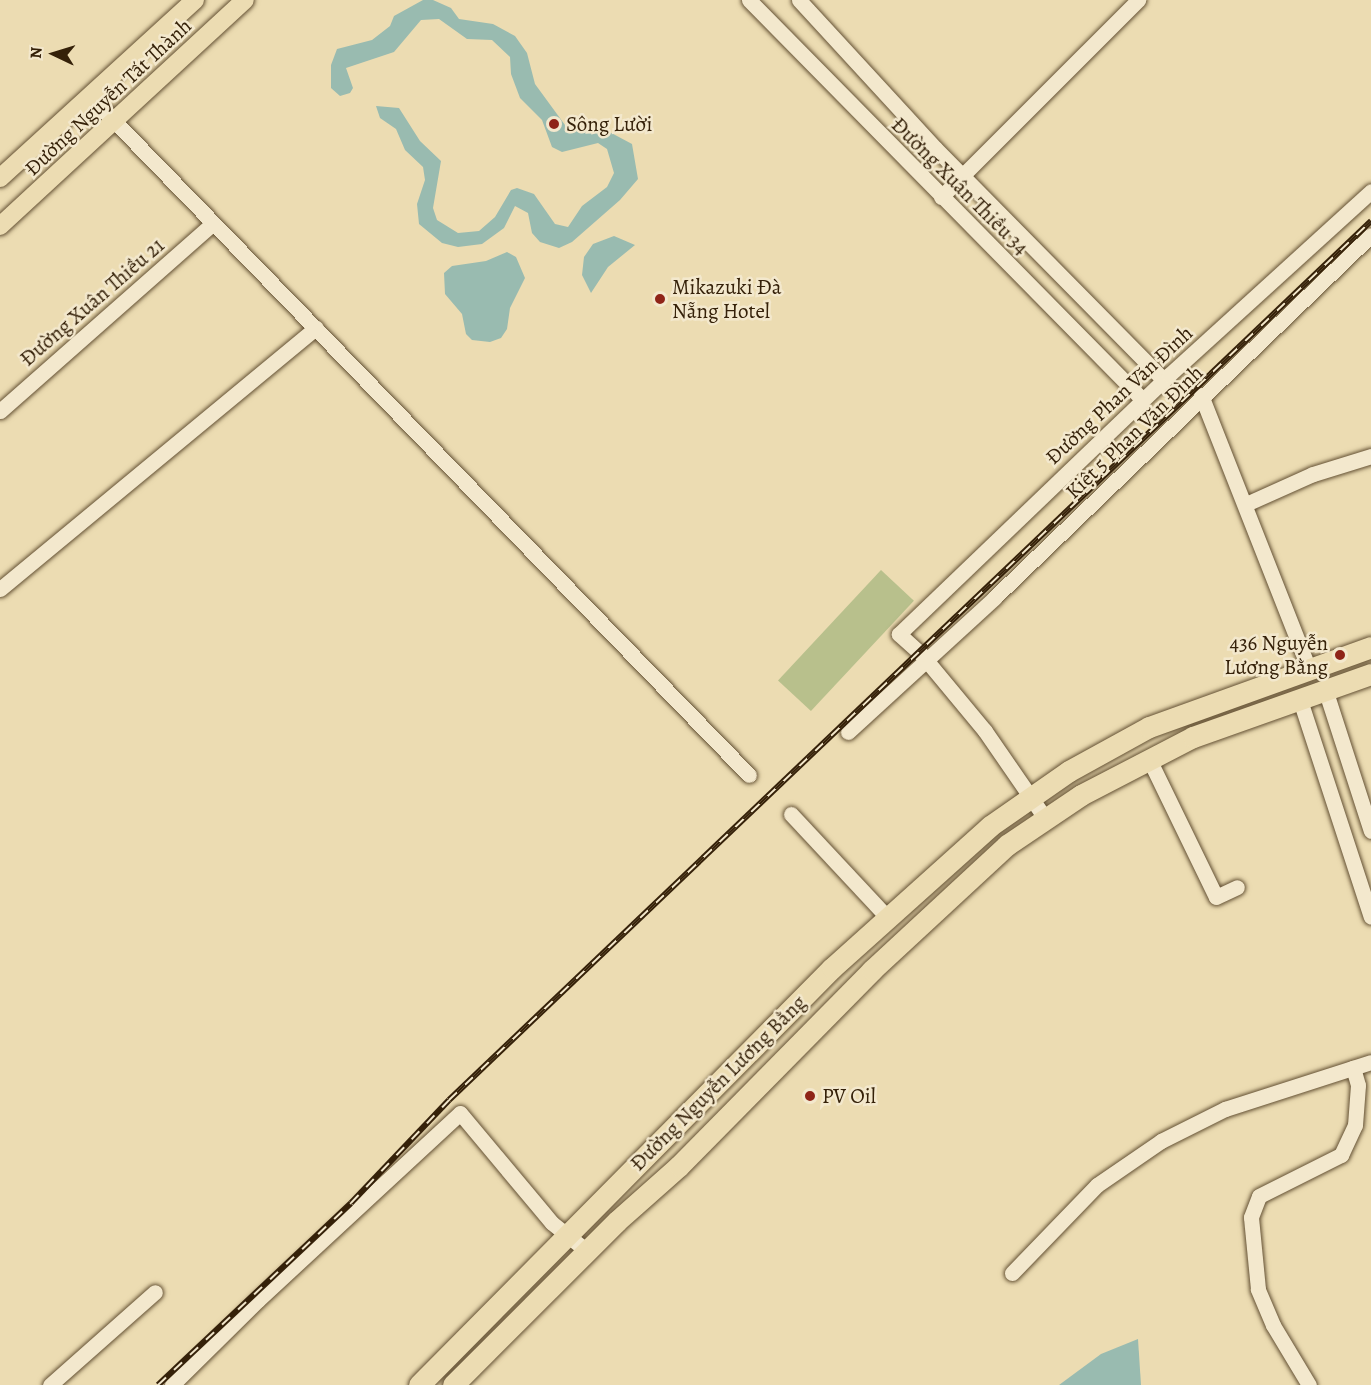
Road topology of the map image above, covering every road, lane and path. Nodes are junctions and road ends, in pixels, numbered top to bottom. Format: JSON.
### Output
{"nodes":[{"id":1,"x":195,"y":0,"type":"edge"},
{"id":2,"x":245,"y":0,"type":"edge"},
{"id":3,"x":749,"y":0,"type":"edge"},
{"id":4,"x":800,"y":0,"type":"edge"},
{"id":5,"x":1138,"y":0,"type":"edge"},
{"id":6,"x":90,"y":96,"type":"junction"},
{"id":7,"x":115,"y":122,"type":"junction"},
{"id":8,"x":962,"y":175,"type":"junction"},
{"id":9,"x":0,"y":178,"type":"edge"},
{"id":10,"x":1371,"y":191,"type":"edge"},
{"id":11,"x":941,"y":197,"type":"junction"},
{"id":12,"x":211,"y":225,"type":"junction"},
{"id":13,"x":0,"y":226,"type":"edge"},
{"id":14,"x":1368,"y":243,"type":"edge"},
{"id":15,"x":316,"y":328,"type":"junction"},
{"id":16,"x":1164,"y":380,"type":"junction"},
{"id":17,"x":1201,"y":395,"type":"junction"},
{"id":18,"x":1143,"y":400,"type":"junction"},
{"id":19,"x":0,"y":411,"type":"edge"},
{"id":20,"x":1371,"y":456,"type":"edge"},
{"id":21,"x":1246,"y":504,"type":"junction"},
{"id":22,"x":0,"y":589,"type":"edge"},
{"id":23,"x":1371,"y":647,"type":"edge"},
{"id":24,"x":927,"y":661,"type":"junction"},
{"id":25,"x":1308,"y":667,"type":"junction"},
{"id":26,"x":1371,"y":674,"type":"edge"},
{"id":27,"x":1325,"y":689,"type":"junction"},
{"id":28,"x":1299,"y":697,"type":"junction"},
{"id":29,"x":848,"y":732,"type":"dead end"},
{"id":30,"x":1149,"y":759,"type":"junction"},
{"id":31,"x":749,"y":775,"type":"dead end"},
{"id":32,"x":1032,"y":800,"type":"junction"},
{"id":33,"x":791,"y":814,"type":"dead end"},
{"id":34,"x":1045,"y":818,"type":"junction"},
{"id":35,"x":1371,"y":831,"type":"edge"},
{"id":36,"x":1236,"y":887,"type":"dead end"},
{"id":37,"x":886,"y":916,"type":"junction"},
{"id":38,"x":1371,"y":917,"type":"edge"},
{"id":39,"x":1371,"y":1062,"type":"edge"},
{"id":40,"x":1353,"y":1068,"type":"junction"},
{"id":41,"x":568,"y":1235,"type":"junction"},
{"id":42,"x":587,"y":1251,"type":"junction"},
{"id":43,"x":1012,"y":1273,"type":"dead end"},
{"id":44,"x":155,"y":1292,"type":"dead end"},
{"id":45,"x":50,"y":1385,"type":"edge"},
{"id":46,"x":172,"y":1385,"type":"edge"},
{"id":47,"x":419,"y":1385,"type":"edge"},
{"id":48,"x":453,"y":1385,"type":"edge"},
{"id":49,"x":1309,"y":1385,"type":"edge"}],
"edges":[{"from":1,"to":6,"type":"main road","name":"Đường Nguyễn Tất Thành"},
{"from":2,"to":7,"type":"main road","name":"Đường Nguyễn Tất Thành"},
{"from":3,"to":11,"type":"street","name":"Đường Xuân Thiều 34"},
{"from":4,"to":8,"type":"street","name":"Đường Xuân Thiều 34"},
{"from":5,"to":8,"type":"street"},
{"from":6,"to":7,"type":"street"},
{"from":6,"to":9,"type":"main road","name":"Đường Nguyễn Tất Thành"},
{"from":7,"to":12,"type":"street"},
{"from":7,"to":13,"type":"main road","name":"Đường Nguyễn Tất Thành"},
{"from":8,"to":11,"type":"street"},
{"from":8,"to":16,"type":"street","name":"Đường Xuân Thiều 34"},
{"from":10,"to":16,"type":"street","name":"Đường Phan Văn Đình"},
{"from":11,"to":18,"type":"street","name":"Đường Xuân Thiều 34"},
{"from":12,"to":15,"type":"street"},
{"from":12,"to":19,"type":"street","name":"Đường Xuân Thiều 21"},
{"from":14,"to":17,"type":"street","name":"Kiệt 5 Phan Văn Đình"},
{"from":15,"to":22,"type":"street"},
{"from":15,"to":31,"type":"street"},
{"from":16,"to":18,"type":"street","name":"Đường Phan Văn Đình"},
{"from":17,"to":21,"type":"street"},
{"from":17,"to":24,"type":"street","name":"Kiệt 5 Phan Văn Đình"},
{"from":18,"to":24,"type":"street","name":"Đường Phan Văn Đình"},
{"from":20,"to":21,"type":"street"},
{"from":21,"to":25,"type":"street"},
{"from":23,"to":25,"type":"highway","name":"Đường Nguyễn Lương Bằng"},
{"from":24,"to":29,"type":"street","name":"Kiệt 5 Phan Văn Đình"},
{"from":24,"to":32,"type":"street"},
{"from":25,"to":32,"type":"highway","name":"Đường Nguyễn Lương Bằng"},
{"from":26,"to":27,"type":"highway","name":"Đường Nguyễn Lương Bằng"},
{"from":27,"to":28,"type":"highway","name":"Đường Nguyễn Lương Bằng"},
{"from":27,"to":35,"type":"street"},
{"from":28,"to":30,"type":"highway","name":"Đường Nguyễn Lương Bằng"},
{"from":28,"to":38,"type":"street"},
{"from":30,"to":34,"type":"highway","name":"Đường Nguyễn Lương Bằng"},
{"from":30,"to":36,"type":"street"},
{"from":32,"to":34,"type":"street"},
{"from":32,"to":37,"type":"highway","name":"Đường Nguyễn Lương Bằng"},
{"from":33,"to":37,"type":"street"},
{"from":34,"to":42,"type":"highway","name":"Đường Nguyễn Lương Bằng"},
{"from":37,"to":41,"type":"highway","name":"Đường Nguyễn Lương Bằng"},
{"from":39,"to":40,"type":"street"},
{"from":40,"to":43,"type":"street"},
{"from":40,"to":49,"type":"street"},
{"from":41,"to":42,"type":"street"},
{"from":41,"to":46,"type":"street"},
{"from":41,"to":47,"type":"highway","name":"Đường Nguyễn Lương Bằng"},
{"from":42,"to":48,"type":"highway","name":"Đường Nguyễn Lương Bằng"},
{"from":44,"to":45,"type":"street"}]}
